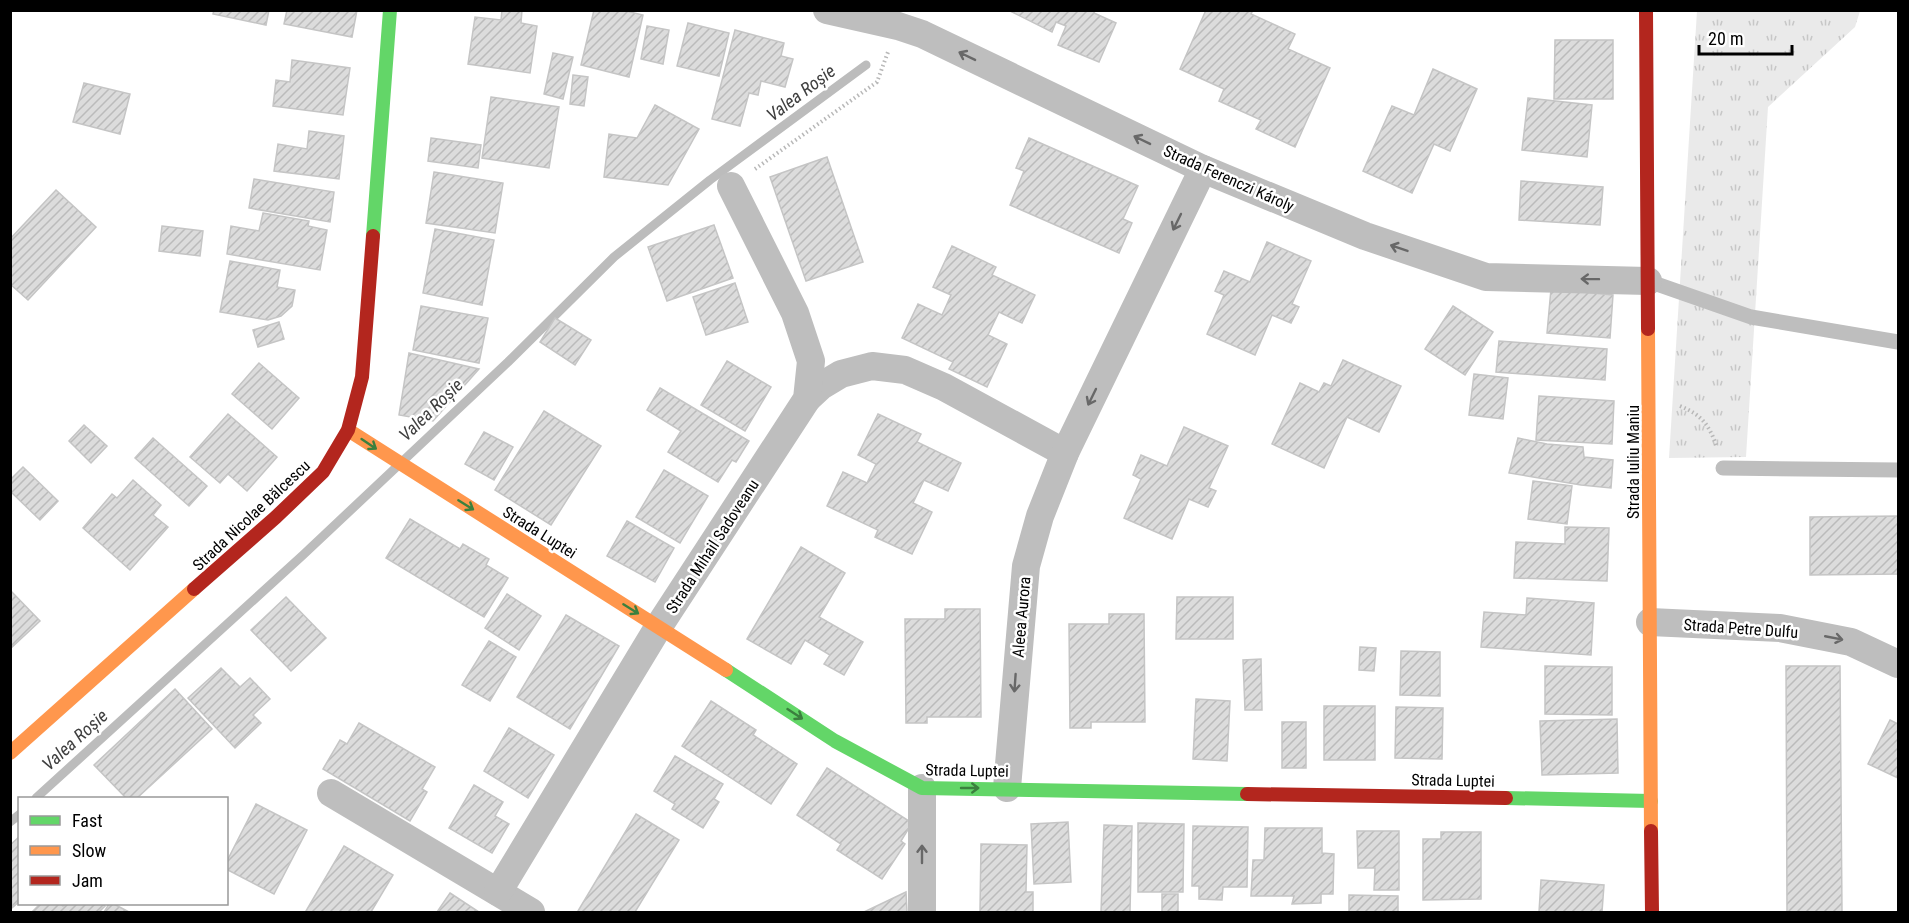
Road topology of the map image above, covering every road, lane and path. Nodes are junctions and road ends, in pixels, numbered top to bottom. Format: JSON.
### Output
{"nodes":[{"id":1,"x":390,"y":10,"type":"edge"},
{"id":2,"x":827,"y":10,"type":"edge"},
{"id":3,"x":1646,"y":10,"type":"edge"},
{"id":4,"x":898,"y":26,"type":"junction"},
{"id":5,"x":1203,"y":169,"type":"junction"},
{"id":6,"x":730,"y":186,"type":"joint"},
{"id":7,"x":1648,"y":281,"type":"junction"},
{"id":8,"x":1899,"y":342,"type":"edge"},
{"id":9,"x":807,"y":399,"type":"junction"},
{"id":10,"x":1649,"y":405,"type":"junction"},
{"id":11,"x":348,"y":430,"type":"junction"},
{"id":12,"x":1065,"y":453,"type":"junction"},
{"id":13,"x":1723,"y":468,"type":"joint"},
{"id":14,"x":1899,"y":470,"type":"edge"},
{"id":15,"x":1650,"y":622,"type":"junction"},
{"id":16,"x":659,"y":626,"type":"junction"},
{"id":17,"x":1899,"y":664,"type":"edge"},
{"id":18,"x":10,"y":753,"type":"edge"},
{"id":19,"x":922,"y":788,"type":"junction"},
{"id":20,"x":1007,"y":788,"type":"junction"},
{"id":21,"x":331,"y":793,"type":"dead end"},
{"id":22,"x":1652,"y":801,"type":"junction"},
{"id":23,"x":498,"y":892,"type":"junction"},
{"id":24,"x":531,"y":912,"type":"edge"},
{"id":25,"x":922,"y":912,"type":"edge"},
{"id":26,"x":1652,"y":912,"type":"edge"}],
"edges":[{"from":1,"to":11,"type":"street","name":"Strada Nicolae Bălcescu"},
{"from":2,"to":4,"type":"street","name":"Strada Ferenczi Károly"},
{"from":3,"to":7,"type":"street","name":"Strada Iuliu Maniu"},
{"from":5,"to":4,"type":"street","name":"Strada Ferenczi Károly","one_way":true},
{"from":4,"to":6,"type":"path"},
{"from":7,"to":5,"type":"street","name":"Strada Ferenczi Károly","one_way":true},
{"from":5,"to":12,"type":"street","name":"Aleea Aurora","one_way":true},
{"from":6,"to":9,"type":"street","name":"Strada Mihail Sadoveanu"},
{"from":7,"to":8,"type":"lane"},
{"from":7,"to":10,"type":"street","name":"Strada Iuliu Maniu"},
{"from":9,"to":12,"type":"street"},
{"from":9,"to":16,"type":"street","name":"Strada Mihail Sadoveanu"},
{"from":10,"to":13,"type":"path"},
{"from":10,"to":15,"type":"street","name":"Strada Iuliu Maniu"},
{"from":11,"to":16,"type":"street","name":"Strada Luptei","one_way":true},
{"from":11,"to":18,"type":"street","name":"Strada Nicolae Bălcescu"},
{"from":12,"to":20,"type":"street","name":"Aleea Aurora","one_way":true},
{"from":13,"to":14,"type":"lane"},
{"from":15,"to":17,"type":"street","name":"Strada Petre Dulfu","one_way":true},
{"from":15,"to":22,"type":"street","name":"Strada Iuliu Maniu"},
{"from":16,"to":19,"type":"street","name":"Strada Luptei","one_way":true},
{"from":16,"to":23,"type":"street","name":"Strada Mihail Sadoveanu"},
{"from":19,"to":20,"type":"street","name":"Strada Luptei","one_way":true},
{"from":25,"to":19,"type":"street","one_way":true},
{"from":20,"to":22,"type":"street","name":"Strada Luptei"},
{"from":21,"to":23,"type":"street"},
{"from":22,"to":26,"type":"street","name":"Strada Iuliu Maniu"},
{"from":23,"to":24,"type":"street"}]}
